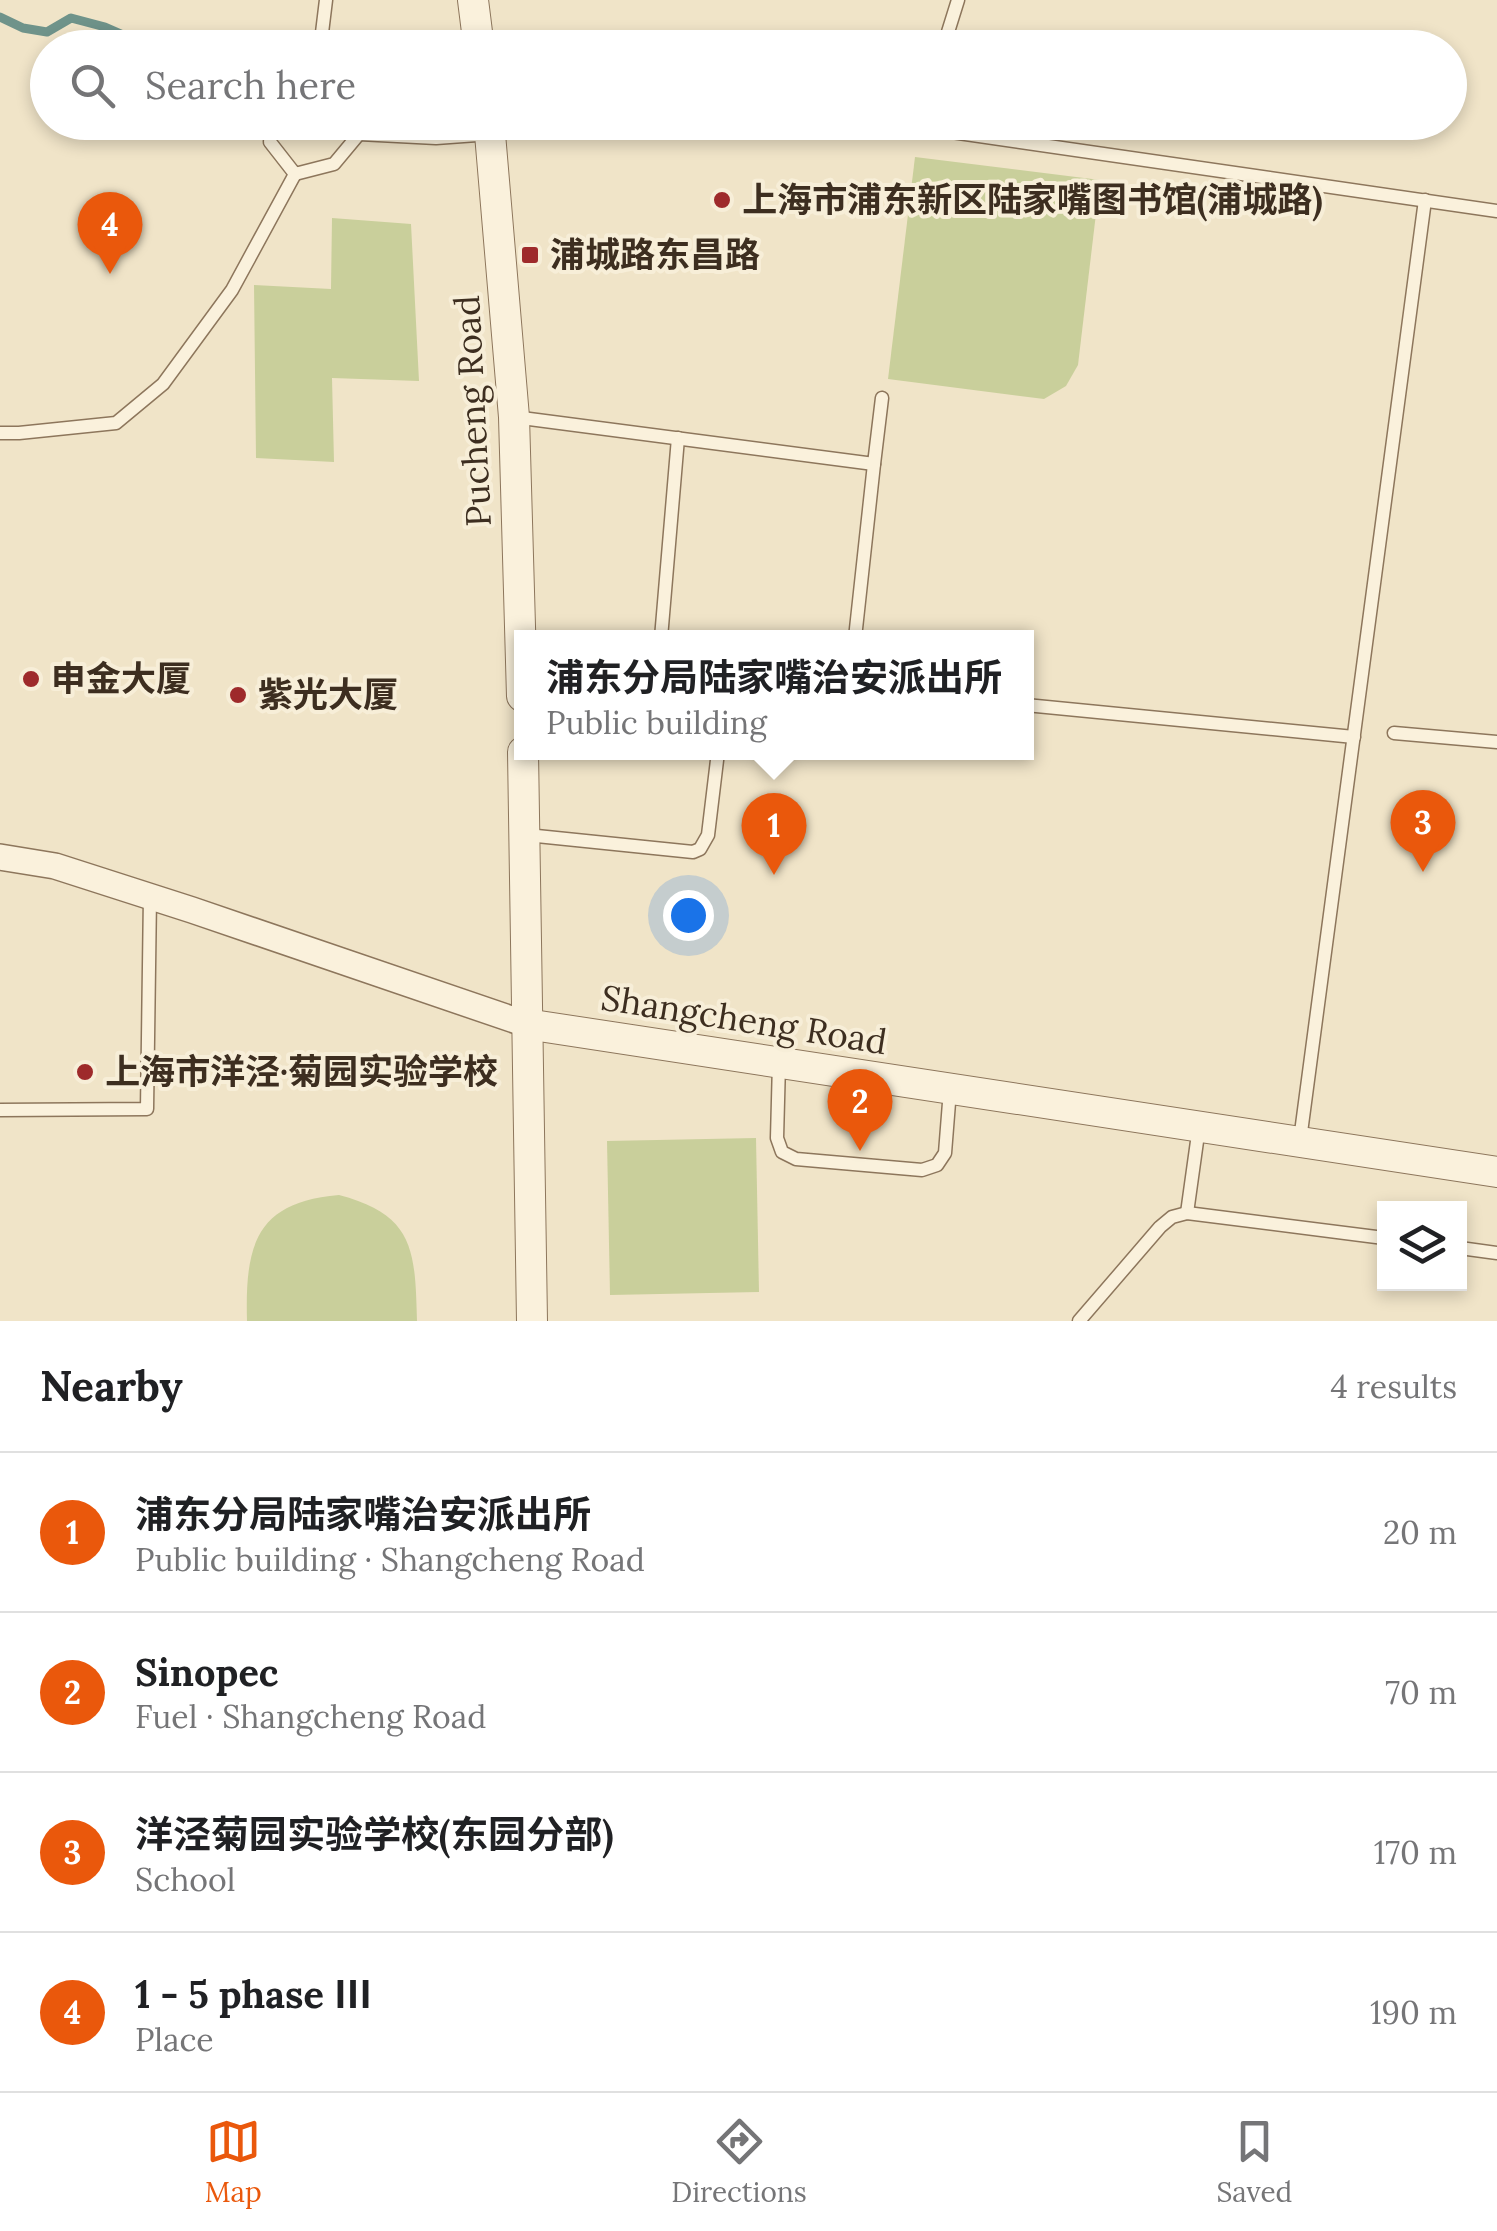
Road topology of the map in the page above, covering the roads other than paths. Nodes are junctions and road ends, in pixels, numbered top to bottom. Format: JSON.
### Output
{"nodes":[{"id":1,"x":326,"y":0,"type":"edge"},
{"id":2,"x":473,"y":0,"type":"edge"},
{"id":3,"x":958,"y":0,"type":"edge"},
{"id":4,"x":323,"y":30,"type":"edge"},
{"id":5,"x":477,"y":30,"type":"edge"},
{"id":6,"x":948,"y":30,"type":"edge"},
{"id":7,"x":270,"y":140,"type":"edge"},
{"id":8,"x":350,"y":140,"type":"edge"},
{"id":9,"x":491,"y":140,"type":"edge"},
{"id":10,"x":1019,"y":140,"type":"edge"},
{"id":11,"x":295,"y":174,"type":"junction"},
{"id":12,"x":1424,"y":200,"type":"junction"},
{"id":13,"x":1497,"y":211,"type":"edge"},
{"id":14,"x":882,"y":398,"type":"dead end"},
{"id":15,"x":514,"y":417,"type":"junction"},
{"id":16,"x":0,"y":432,"type":"edge"},
{"id":17,"x":678,"y":438,"type":"junction"},
{"id":18,"x":874,"y":464,"type":"junction"},
{"id":19,"x":520,"y":630,"type":"edge"},
{"id":20,"x":662,"y":630,"type":"edge"},
{"id":21,"x":856,"y":630,"type":"edge"},
{"id":22,"x":1034,"y":706,"type":"edge"},
{"id":23,"x":1394,"y":733,"type":"dead end"},
{"id":24,"x":1354,"y":737,"type":"junction"},
{"id":25,"x":1497,"y":742,"type":"edge"},
{"id":26,"x":522,"y":760,"type":"edge"},
{"id":27,"x":717,"y":760,"type":"edge"},
{"id":28,"x":524,"y":835,"type":"junction"},
{"id":29,"x":0,"y":857,"type":"edge"},
{"id":30,"x":150,"y":896,"type":"junction"},
{"id":31,"x":526,"y":1024,"type":"junction"},
{"id":32,"x":780,"y":1064,"type":"junction"},
{"id":33,"x":950,"y":1090,"type":"junction"},
{"id":34,"x":0,"y":1110,"type":"edge"},
{"id":35,"x":1198,"y":1127,"type":"junction"},
{"id":36,"x":1300,"y":1143,"type":"junction"},
{"id":37,"x":1497,"y":1172,"type":"edge"},
{"id":38,"x":1187,"y":1212,"type":"junction"},
{"id":39,"x":1377,"y":1237,"type":"edge"},
{"id":40,"x":1467,"y":1249,"type":"edge"},
{"id":41,"x":1497,"y":1253,"type":"edge"},
{"id":42,"x":532,"y":1321,"type":"edge"},
{"id":43,"x":1079,"y":1321,"type":"edge"}],
"edges":[{"from":1,"to":4,"type":"lane"},
{"from":2,"to":5,"type":"street"},
{"from":3,"to":6,"type":"lane"},
{"from":7,"to":11,"type":"lane"},
{"from":8,"to":11,"type":"lane"},
{"from":9,"to":15,"type":"street","name":"Pucheng Road"},
{"from":10,"to":12,"type":"lane"},
{"from":11,"to":16,"type":"lane"},
{"from":12,"to":13,"type":"lane"},
{"from":12,"to":24,"type":"lane"},
{"from":14,"to":18,"type":"lane"},
{"from":15,"to":17,"type":"lane"},
{"from":15,"to":19,"type":"street","name":"Pucheng Road"},
{"from":17,"to":18,"type":"lane"},
{"from":17,"to":20,"type":"lane"},
{"from":18,"to":21,"type":"lane"},
{"from":22,"to":24,"type":"lane"},
{"from":23,"to":25,"type":"lane"},
{"from":24,"to":36,"type":"lane"},
{"from":26,"to":28,"type":"street"},
{"from":27,"to":28,"type":"lane"},
{"from":28,"to":31,"type":"street"},
{"from":29,"to":30,"type":"street","name":"Shangcheng Road"},
{"from":30,"to":31,"type":"street","name":"Shangcheng Road"},
{"from":30,"to":34,"type":"lane"},
{"from":31,"to":32,"type":"street","name":"Shangcheng Road"},
{"from":31,"to":42,"type":"street"},
{"from":32,"to":33,"type":"street","name":"Shangcheng Road"},
{"from":32,"to":33,"type":"lane"},
{"from":33,"to":35,"type":"street","name":"Shangcheng Road"},
{"from":35,"to":36,"type":"street","name":"Shangcheng Road"},
{"from":35,"to":38,"type":"lane"},
{"from":36,"to":37,"type":"street","name":"Shangcheng Road"},
{"from":38,"to":39,"type":"lane"},
{"from":38,"to":43,"type":"lane"},
{"from":40,"to":41,"type":"lane"}]}
